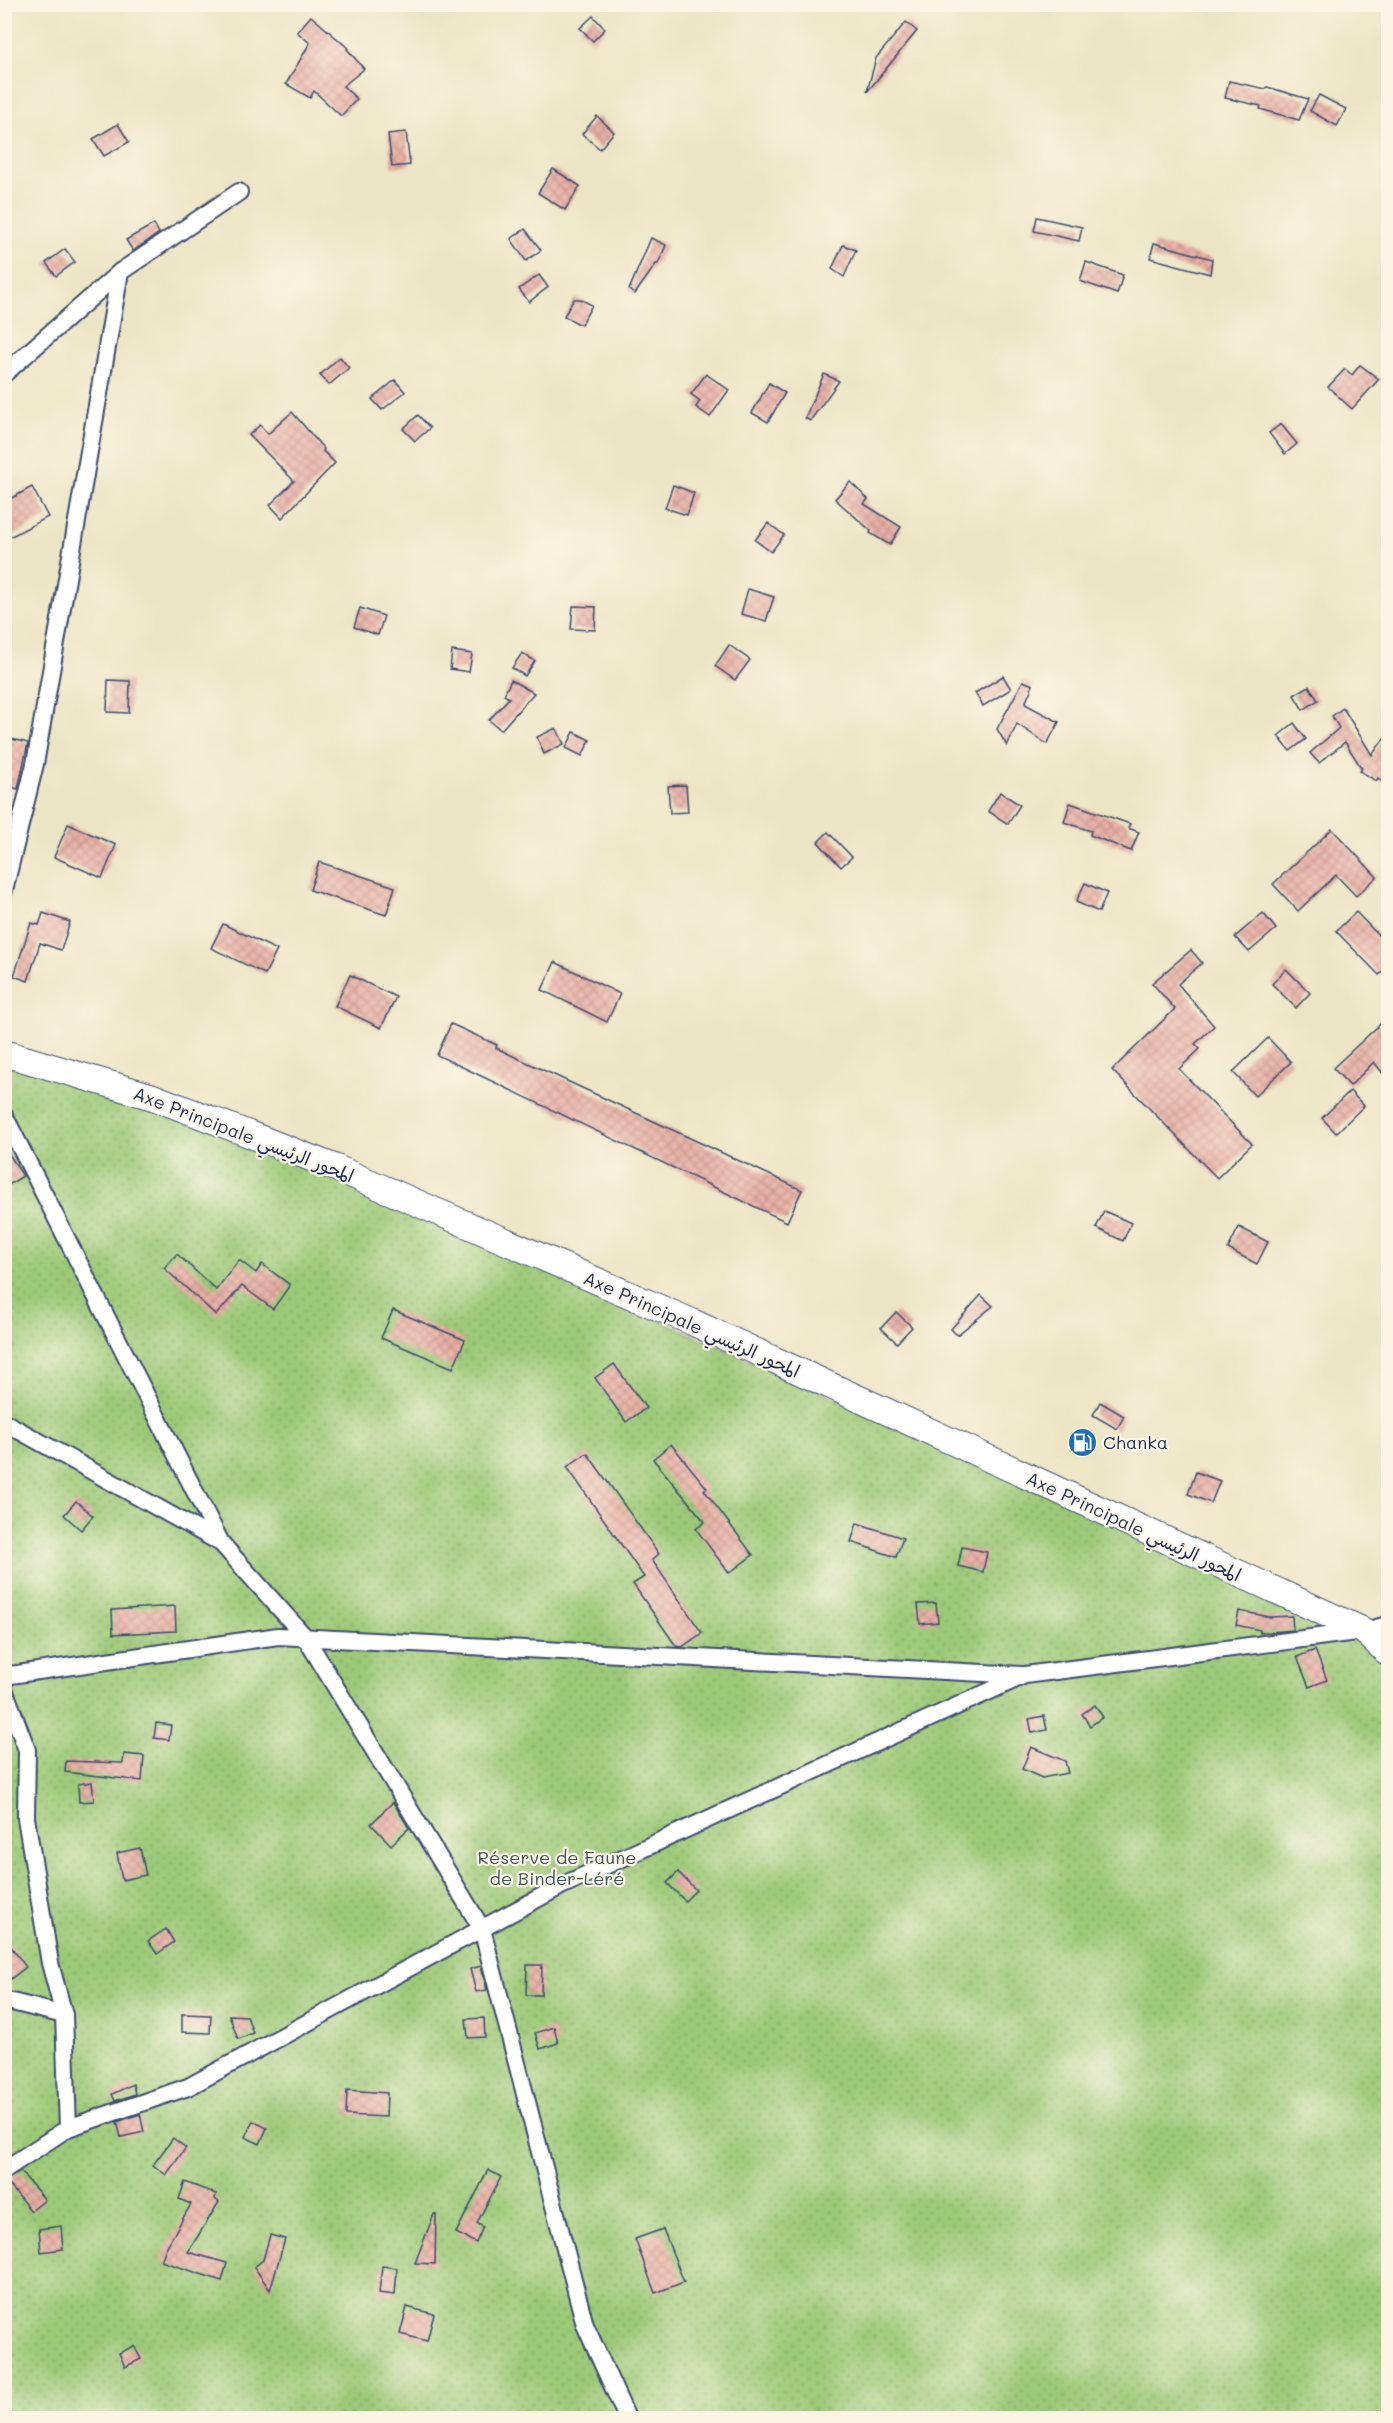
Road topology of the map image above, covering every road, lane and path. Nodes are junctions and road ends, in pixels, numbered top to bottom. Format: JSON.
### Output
{"nodes":[{"id":1,"x":239,"y":192,"type":"dead end"},
{"id":2,"x":120,"y":272,"type":"junction"},
{"id":3,"x":4,"y":374,"type":"edge"},
{"id":4,"x":4,"y":890,"type":"edge"},
{"id":5,"x":4,"y":1053,"type":"edge"},
{"id":6,"x":4,"y":1115,"type":"edge"},
{"id":7,"x":4,"y":1422,"type":"edge"},
{"id":8,"x":221,"y":1543,"type":"junction"},
{"id":9,"x":1389,"y":1625,"type":"edge"},
{"id":10,"x":1364,"y":1631,"type":"junction"},
{"id":11,"x":306,"y":1638,"type":"junction"},
{"id":12,"x":1389,"y":1653,"type":"edge"},
{"id":13,"x":1025,"y":1675,"type":"junction"},
{"id":14,"x":4,"y":1676,"type":"edge"},
{"id":15,"x":4,"y":1689,"type":"edge"},
{"id":16,"x":482,"y":1929,"type":"junction"},
{"id":17,"x":4,"y":2000,"type":"edge"},
{"id":18,"x":64,"y":2014,"type":"junction"},
{"id":19,"x":68,"y":2128,"type":"junction"},
{"id":20,"x":4,"y":2170,"type":"edge"},
{"id":21,"x":627,"y":2418,"type":"edge"}],
"edges":[{"from":1,"to":2,"type":"street"},
{"from":2,"to":3,"type":"street"},
{"from":2,"to":4,"type":"street"},
{"from":5,"to":10,"type":"main road","name":"Axe Principale المحور الرئيسي"},
{"from":6,"to":8,"type":"street"},
{"from":7,"to":8,"type":"street"},
{"from":8,"to":11,"type":"street"},
{"from":9,"to":10,"type":"street"},
{"from":10,"to":12,"type":"main road","name":"Axe Principale المحور الرئيسي"},
{"from":10,"to":13,"type":"street"},
{"from":11,"to":13,"type":"street"},
{"from":11,"to":14,"type":"street"},
{"from":11,"to":16,"type":"street"},
{"from":13,"to":16,"type":"street"},
{"from":15,"to":18,"type":"street"},
{"from":16,"to":19,"type":"street"},
{"from":16,"to":21,"type":"street"},
{"from":17,"to":18,"type":"street"},
{"from":18,"to":19,"type":"street"},
{"from":19,"to":20,"type":"street"}]}
